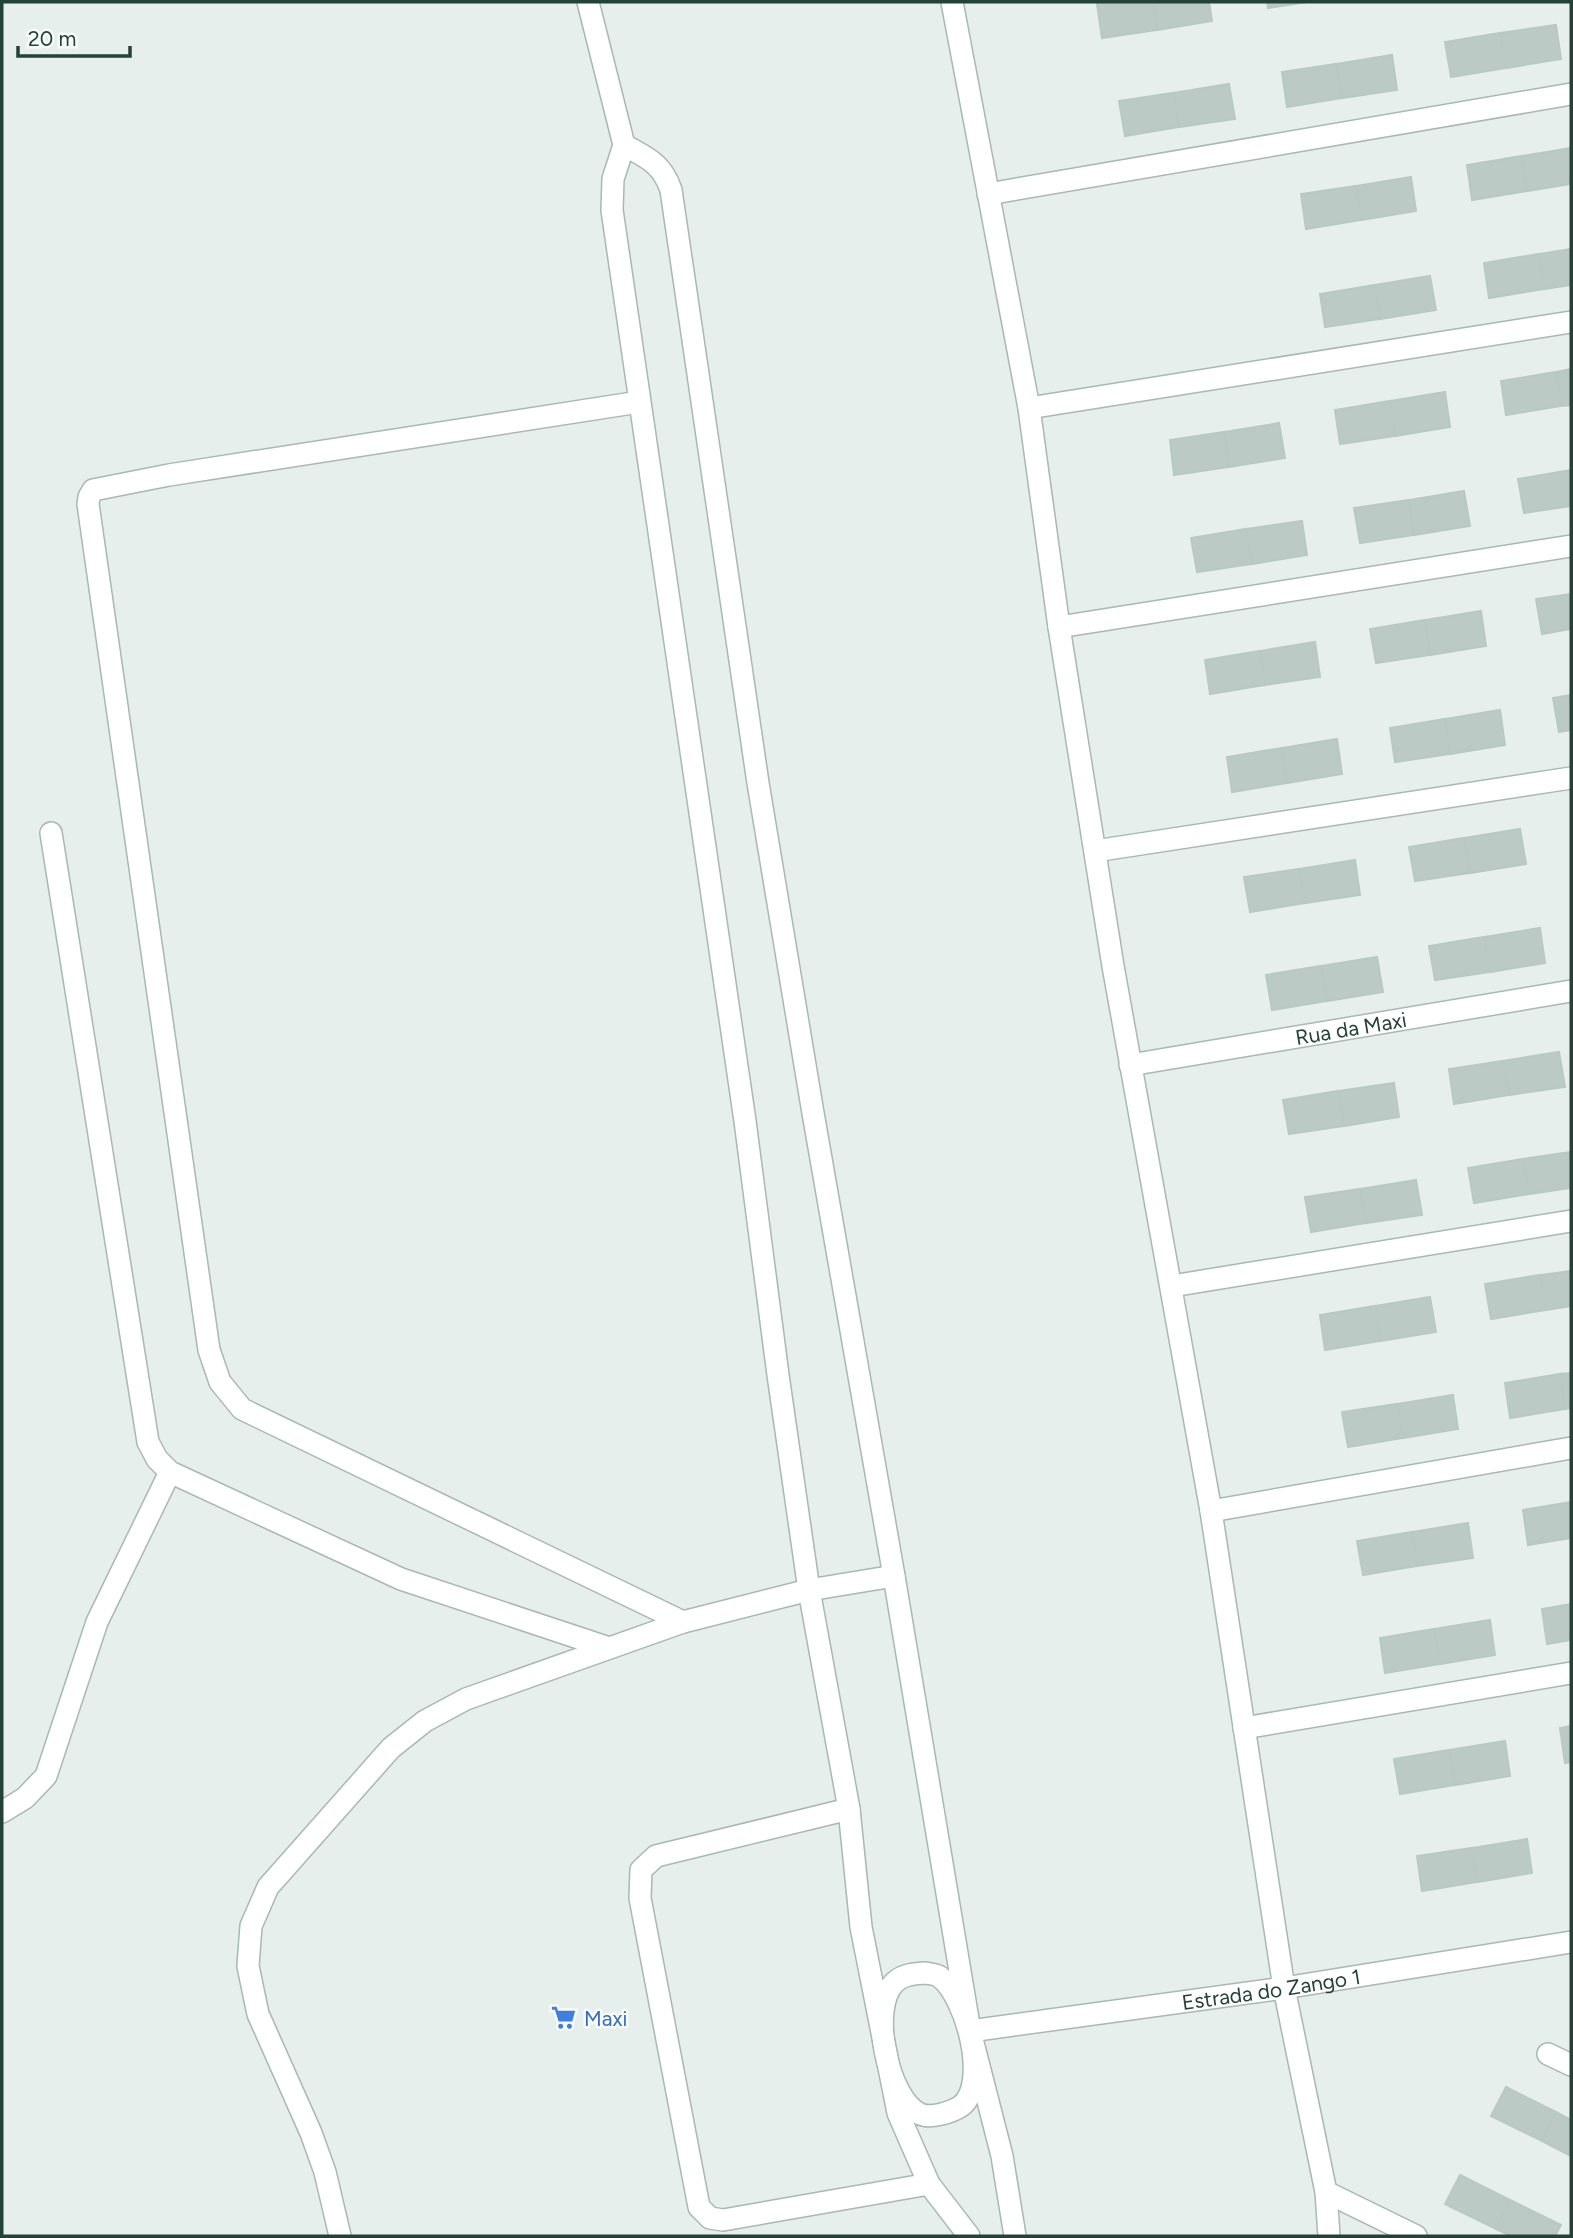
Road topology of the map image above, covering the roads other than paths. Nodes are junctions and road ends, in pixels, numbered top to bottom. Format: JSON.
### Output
{"nodes":[{"id":1,"x":588,"y":2,"type":"edge"},
{"id":2,"x":951,"y":2,"type":"edge"},
{"id":3,"x":1571,"y":94,"type":"edge"},
{"id":4,"x":624,"y":145,"type":"junction"},
{"id":5,"x":988,"y":194,"type":"junction"},
{"id":6,"x":1571,"y":322,"type":"edge"},
{"id":7,"x":639,"y":402,"type":"junction"},
{"id":8,"x":1029,"y":408,"type":"junction"},
{"id":9,"x":1571,"y":546,"type":"edge"},
{"id":10,"x":1059,"y":627,"type":"junction"},
{"id":11,"x":1571,"y":778,"type":"edge"},
{"id":12,"x":51,"y":833,"type":"dead end"},
{"id":13,"x":1095,"y":851,"type":"junction"},
{"id":14,"x":1571,"y":991,"type":"edge"},
{"id":15,"x":1130,"y":1065,"type":"junction"},
{"id":16,"x":1571,"y":1220,"type":"edge"},
{"id":17,"x":1172,"y":1286,"type":"junction"},
{"id":18,"x":1571,"y":1448,"type":"edge"},
{"id":19,"x":170,"y":1472,"type":"junction"},
{"id":20,"x":1211,"y":1511,"type":"junction"},
{"id":21,"x":894,"y":1576,"type":"junction"},
{"id":22,"x":810,"y":1590,"type":"junction"},
{"id":23,"x":684,"y":1622,"type":"junction"},
{"id":24,"x":608,"y":1647,"type":"junction"},
{"id":25,"x":1571,"y":1673,"type":"edge"},
{"id":26,"x":1244,"y":1728,"type":"junction"},
{"id":27,"x":849,"y":1809,"type":"junction"},
{"id":28,"x":2,"y":1812,"type":"edge"},
{"id":29,"x":1571,"y":1942,"type":"edge"},
{"id":30,"x":1284,"y":1988,"type":"junction"},
{"id":31,"x":970,"y":2031,"type":"junction"},
{"id":32,"x":882,"y":2042,"type":"junction"},
{"id":33,"x":1548,"y":2054,"type":"dead end"},
{"id":34,"x":1571,"y":2065,"type":"edge"},
{"id":35,"x":929,"y":2185,"type":"junction"},
{"id":36,"x":1326,"y":2192,"type":"junction"},
{"id":37,"x":341,"y":2236,"type":"edge"},
{"id":38,"x":969,"y":2236,"type":"edge"},
{"id":39,"x":1015,"y":2236,"type":"edge"},
{"id":40,"x":1329,"y":2236,"type":"edge"},
{"id":41,"x":1416,"y":2236,"type":"edge"}],
"edges":[{"from":1,"to":4,"type":"street"},
{"from":2,"to":5,"type":"street"},
{"from":3,"to":5,"type":"street"},
{"from":4,"to":7,"type":"street"},
{"from":4,"to":21,"type":"street"},
{"from":5,"to":8,"type":"street"},
{"from":6,"to":8,"type":"street"},
{"from":7,"to":22,"type":"street"},
{"from":7,"to":23,"type":"street"},
{"from":8,"to":10,"type":"street"},
{"from":9,"to":10,"type":"street"},
{"from":10,"to":13,"type":"street"},
{"from":11,"to":13,"type":"street"},
{"from":12,"to":19,"type":"street"},
{"from":13,"to":15,"type":"street"},
{"from":14,"to":15,"type":"street","name":"Rua da Maxi"},
{"from":15,"to":17,"type":"street"},
{"from":16,"to":17,"type":"street"},
{"from":17,"to":20,"type":"street"},
{"from":18,"to":20,"type":"street"},
{"from":19,"to":24,"type":"street"},
{"from":19,"to":28,"type":"street"},
{"from":20,"to":26,"type":"street"},
{"from":21,"to":22,"type":"street"},
{"from":21,"to":31,"type":"street"},
{"from":22,"to":23,"type":"street"},
{"from":22,"to":27,"type":"street"},
{"from":23,"to":24,"type":"street"},
{"from":24,"to":37,"type":"street"},
{"from":25,"to":26,"type":"street"},
{"from":26,"to":30,"type":"street"},
{"from":27,"to":32,"type":"street"},
{"from":27,"to":35,"type":"street"},
{"from":29,"to":30,"type":"street","name":"Estrada do Zango 1"},
{"from":30,"to":31,"type":"street","name":"Estrada do Zango 1"},
{"from":30,"to":36,"type":"street"},
{"from":31,"to":32,"type":"street"},
{"from":31,"to":32,"type":"street"},
{"from":31,"to":39,"type":"street"},
{"from":32,"to":35,"type":"street"},
{"from":33,"to":34,"type":"street"},
{"from":35,"to":38,"type":"street"},
{"from":36,"to":40,"type":"street"},
{"from":36,"to":41,"type":"street"}]}
